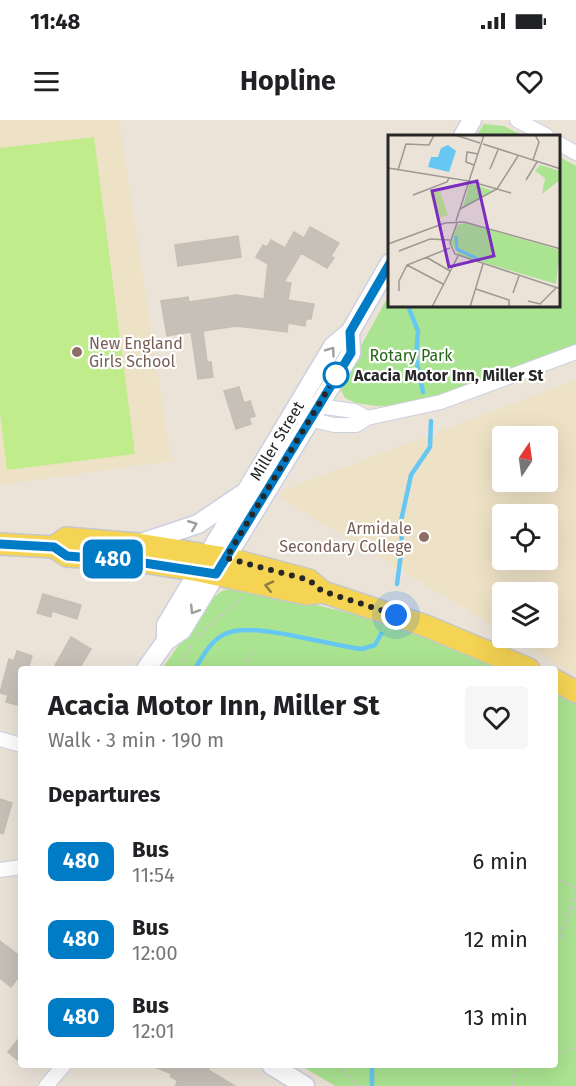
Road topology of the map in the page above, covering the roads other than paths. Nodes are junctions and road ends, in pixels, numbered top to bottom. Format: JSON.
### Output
{"nodes":[{"id":1,"x":472,"y":120,"type":"edge"},
{"id":2,"x":517,"y":120,"type":"edge"},
{"id":3,"x":464,"y":135,"type":"edge"},
{"id":4,"x":544,"y":135,"type":"edge"},
{"id":5,"x":561,"y":145,"type":"edge"},
{"id":6,"x":576,"y":153,"type":"edge"},
{"id":7,"x":388,"y":266,"type":"edge"},
{"id":8,"x":350,"y":332,"type":"junction"},
{"id":9,"x":576,"y":352,"type":"edge"},
{"id":10,"x":296,"y":408,"type":"junction"},
{"id":11,"x":314,"y":414,"type":"junction"},
{"id":12,"x":247,"y":491,"type":"junction"},
{"id":13,"x":0,"y":544,"type":"edge"},
{"id":14,"x":138,"y":544,"type":"junction"},
{"id":15,"x":54,"y":547,"type":"junction"},
{"id":16,"x":213,"y":564,"type":"junction"},
{"id":17,"x":148,"y":666,"type":"edge"},
{"id":18,"x":522,"y":666,"type":"edge"},
{"id":19,"x":558,"y":682,"type":"edge"},
{"id":20,"x":576,"y":692,"type":"edge"},
{"id":21,"x":0,"y":739,"type":"edge"},
{"id":22,"x":18,"y":744,"type":"edge"},
{"id":23,"x":18,"y":867,"type":"edge"},
{"id":24,"x":0,"y":870,"type":"edge"},
{"id":25,"x":61,"y":1068,"type":"edge"},
{"id":26,"x":276,"y":1068,"type":"edge"},
{"id":27,"x":46,"y":1086,"type":"edge"},
{"id":28,"x":305,"y":1086,"type":"edge"}],
"edges":[{"from":1,"to":3,"type":"main road"},
{"from":2,"to":4,"type":"street"},
{"from":5,"to":6,"type":"street"},
{"from":7,"to":8,"type":"main road","name":"Miller Street"},
{"from":10,"to":8,"type":"main road","name":"Miller Street","one_way":true},
{"from":8,"to":11,"type":"main road","name":"Miller Street"},
{"from":9,"to":11,"type":"street"},
{"from":10,"to":11,"type":"street"},
{"from":10,"to":12,"type":"main road","name":"Miller Street"},
{"from":11,"to":16,"type":"main road","name":"Miller Street"},
{"from":14,"to":12,"type":"main road","one_way":true},
{"from":12,"to":16,"type":"main road","name":"Miller Street"},
{"from":13,"to":15,"type":"main road"},
{"from":14,"to":15,"type":"main road"},
{"from":14,"to":16,"type":"main road"},
{"from":15,"to":16,"type":"main road"},
{"from":16,"to":17,"type":"main road"},
{"from":16,"to":18,"type":"main road"},
{"from":19,"to":20,"type":"main road"},
{"from":21,"to":22,"type":"street"},
{"from":23,"to":24,"type":"street"},
{"from":25,"to":27,"type":"street"},
{"from":26,"to":28,"type":"main road"}]}
